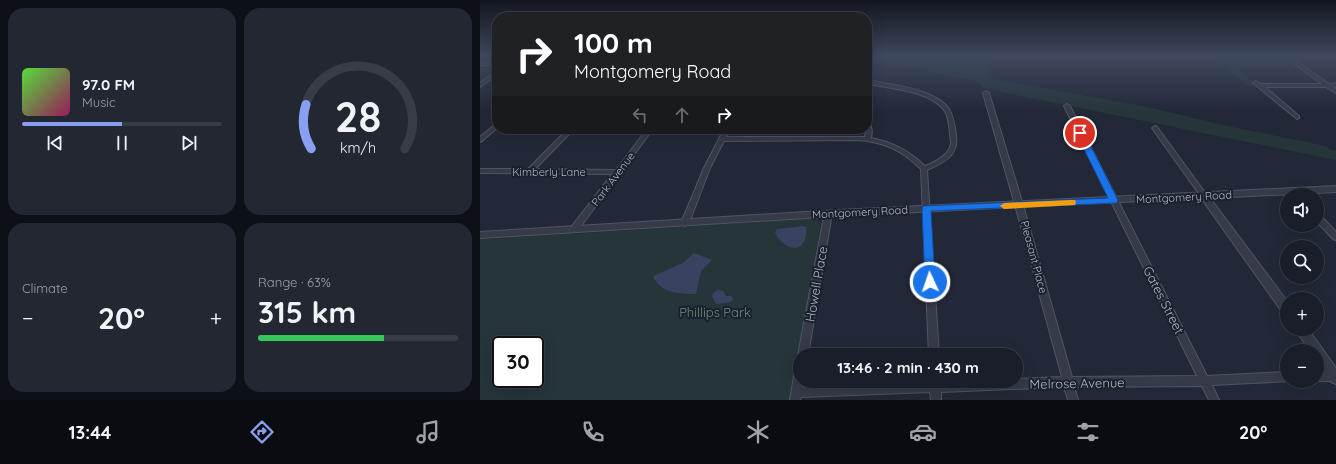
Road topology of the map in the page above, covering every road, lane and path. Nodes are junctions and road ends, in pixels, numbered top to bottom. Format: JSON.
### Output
{"nodes":[{"id":1,"x":1312,"y":75,"type":"edge"},
{"id":2,"x":492,"y":77,"type":"edge"},
{"id":3,"x":872,"y":83,"type":"edge"},
{"id":4,"x":480,"y":85,"type":"edge"},
{"id":5,"x":1327,"y":85,"type":"junction"},
{"id":6,"x":1336,"y":85,"type":"edge"},
{"id":7,"x":1336,"y":91,"type":"edge"},
{"id":8,"x":986,"y":93,"type":"dead end"},
{"id":9,"x":1067,"y":106,"type":"dead end"},
{"id":10,"x":1296,"y":117,"type":"dead end"},
{"id":11,"x":1155,"y":128,"type":"dead end"},
{"id":12,"x":492,"y":129,"type":"edge"},
{"id":13,"x":566,"y":134,"type":"edge"},
{"id":14,"x":646,"y":134,"type":"edge"},
{"id":15,"x":724,"y":134,"type":"edge"},
{"id":16,"x":869,"y":134,"type":"edge"},
{"id":17,"x":721,"y":139,"type":"junction"},
{"id":18,"x":868,"y":139,"type":"junction"},
{"id":19,"x":480,"y":140,"type":"edge"},
{"id":20,"x":924,"y":169,"type":"junction"},
{"id":21,"x":530,"y":171,"type":"junction"},
{"id":22,"x":480,"y":172,"type":"edge"},
{"id":23,"x":618,"y":172,"type":"junction"},
{"id":24,"x":1336,"y":189,"type":"edge"},
{"id":25,"x":1324,"y":190,"type":"edge"},
{"id":26,"x":1280,"y":194,"type":"edge"},
{"id":27,"x":1204,"y":196,"type":"junction"},
{"id":28,"x":1114,"y":200,"type":"junction"},
{"id":29,"x":1019,"y":205,"type":"junction"},
{"id":30,"x":926,"y":209,"type":"junction"},
{"id":31,"x":828,"y":213,"type":"junction"},
{"id":32,"x":686,"y":222,"type":"junction"},
{"id":33,"x":1324,"y":224,"type":"edge"},
{"id":34,"x":575,"y":228,"type":"junction"},
{"id":35,"x":480,"y":234,"type":"edge"},
{"id":36,"x":1336,"y":237,"type":"edge"},
{"id":37,"x":1280,"y":300,"type":"edge"},
{"id":38,"x":804,"y":348,"type":"edge"},
{"id":39,"x":934,"y":348,"type":"edge"},
{"id":40,"x":1324,"y":361,"type":"edge"},
{"id":41,"x":1324,"y":376,"type":"edge"},
{"id":42,"x":1335,"y":376,"type":"edge"},
{"id":43,"x":1280,"y":378,"type":"edge"},
{"id":44,"x":1204,"y":381,"type":"junction"},
{"id":45,"x":1068,"y":382,"type":"junction"},
{"id":46,"x":1023,"y":383,"type":"edge"},
{"id":47,"x":888,"y":388,"type":"edge"},
{"id":48,"x":935,"y":388,"type":"edge"},
{"id":49,"x":795,"y":396,"type":"edge"},
{"id":50,"x":936,"y":400,"type":"edge"},
{"id":51,"x":1073,"y":400,"type":"edge"},
{"id":52,"x":1214,"y":400,"type":"edge"}],
"edges":[{"from":1,"to":5,"type":"street"},
{"from":2,"to":4,"type":"street"},
{"from":3,"to":20,"type":"street"},
{"from":5,"to":6,"type":"street"},
{"from":5,"to":7,"type":"street"},
{"from":5,"to":10,"type":"street"},
{"from":8,"to":29,"type":"street","name":"Pleasant Place"},
{"from":9,"to":28,"type":"street","name":"Gates Street"},
{"from":11,"to":27,"type":"street"},
{"from":12,"to":19,"type":"street"},
{"from":13,"to":21,"type":"street"},
{"from":14,"to":23,"type":"street","name":"Park Avenue"},
{"from":15,"to":17,"type":"street"},
{"from":16,"to":18,"type":"street"},
{"from":17,"to":18,"type":"street"},
{"from":17,"to":32,"type":"street"},
{"from":18,"to":20,"type":"street"},
{"from":20,"to":30,"type":"street"},
{"from":21,"to":22,"type":"street","name":"Kimberly Lane"},
{"from":21,"to":23,"type":"street","name":"Kimberly Lane"},
{"from":23,"to":34,"type":"street","name":"Park Avenue"},
{"from":24,"to":25,"type":"street","name":"Montgomery Road"},
{"from":26,"to":27,"type":"street","name":"Montgomery Road"},
{"from":27,"to":28,"type":"street","name":"Montgomery Road"},
{"from":27,"to":37,"type":"street"},
{"from":28,"to":29,"type":"street","name":"Montgomery Road"},
{"from":28,"to":44,"type":"street","name":"Gates Street"},
{"from":29,"to":30,"type":"street","name":"Montgomery Road"},
{"from":29,"to":45,"type":"street","name":"Pleasant Place"},
{"from":30,"to":31,"type":"street","name":"Montgomery Road"},
{"from":30,"to":39,"type":"street"},
{"from":31,"to":32,"type":"street","name":"Montgomery Road"},
{"from":31,"to":38,"type":"street","name":"Howell Place"},
{"from":32,"to":34,"type":"street","name":"Montgomery Road"},
{"from":33,"to":36,"type":"street"},
{"from":34,"to":35,"type":"street","name":"Montgomery Road"},
{"from":40,"to":42,"type":"street"},
{"from":41,"to":42,"type":"street"},
{"from":43,"to":44,"type":"street","name":"Melrose Avenue"},
{"from":44,"to":45,"type":"street","name":"Melrose Avenue"},
{"from":44,"to":52,"type":"street","name":"Gates Street"},
{"from":45,"to":46,"type":"street","name":"Melrose Avenue"},
{"from":45,"to":51,"type":"street","name":"Pleasant Place"},
{"from":47,"to":49,"type":"street","name":"Melrose Avenue"},
{"from":48,"to":50,"type":"street"}]}
